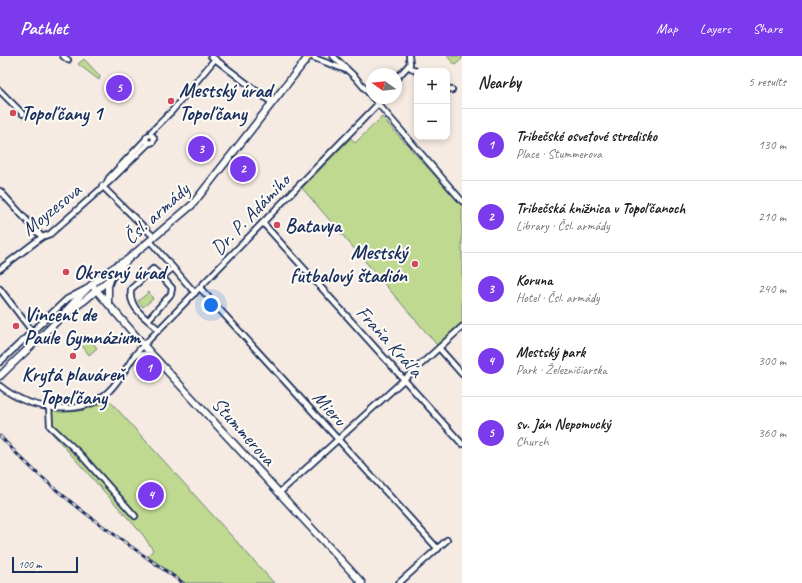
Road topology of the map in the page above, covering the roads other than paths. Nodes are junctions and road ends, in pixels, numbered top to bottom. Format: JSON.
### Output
{"nodes":[{"id":1,"x":63,"y":56,"type":"edge"},
{"id":2,"x":308,"y":56,"type":"edge"},
{"id":3,"x":333,"y":56,"type":"edge"},
{"id":4,"x":410,"y":57,"type":"edge"},
{"id":5,"x":213,"y":58,"type":"edge"},
{"id":6,"x":68,"y":60,"type":"dead end"},
{"id":7,"x":408,"y":66,"type":"junction"},
{"id":8,"x":347,"y":70,"type":"junction"},
{"id":9,"x":414,"y":70,"type":"edge"},
{"id":10,"x":402,"y":72,"type":"edge"},
{"id":11,"x":366,"y":90,"type":"edge"},
{"id":12,"x":0,"y":91,"type":"edge"},
{"id":13,"x":271,"y":102,"type":"junction"},
{"id":14,"x":372,"y":104,"type":"edge"},
{"id":15,"x":378,"y":104,"type":"edge"},
{"id":16,"x":23,"y":114,"type":"dead end"},
{"id":17,"x":151,"y":132,"type":"dead end"},
{"id":18,"x":147,"y":141,"type":"dead end"},
{"id":19,"x":102,"y":186,"type":"junction"},
{"id":20,"x":0,"y":192,"type":"edge"},
{"id":21,"x":462,"y":201,"type":"edge"},
{"id":22,"x":263,"y":224,"type":"junction"},
{"id":23,"x":42,"y":237,"type":"junction"},
{"id":24,"x":152,"y":239,"type":"junction"},
{"id":25,"x":127,"y":260,"type":"junction"},
{"id":26,"x":173,"y":268,"type":"junction"},
{"id":27,"x":0,"y":269,"type":"edge"},
{"id":28,"x":112,"y":277,"type":"junction"},
{"id":29,"x":162,"y":278,"type":"junction"},
{"id":30,"x":94,"y":288,"type":"junction"},
{"id":31,"x":200,"y":288,"type":"junction"},
{"id":32,"x":0,"y":289,"type":"edge"},
{"id":33,"x":195,"y":293,"type":"junction"},
{"id":34,"x":85,"y":300,"type":"junction"},
{"id":35,"x":106,"y":301,"type":"junction"},
{"id":36,"x":58,"y":319,"type":"junction"},
{"id":37,"x":148,"y":320,"type":"junction"},
{"id":38,"x":462,"y":327,"type":"edge"},
{"id":39,"x":159,"y":330,"type":"junction"},
{"id":40,"x":32,"y":331,"type":"junction"},
{"id":41,"x":144,"y":345,"type":"junction"},
{"id":42,"x":439,"y":348,"type":"junction"},
{"id":43,"x":134,"y":356,"type":"junction"},
{"id":44,"x":155,"y":357,"type":"junction"},
{"id":45,"x":0,"y":362,"type":"edge"},
{"id":46,"x":462,"y":374,"type":"edge"},
{"id":47,"x":0,"y":376,"type":"edge"},
{"id":48,"x":404,"y":380,"type":"junction"},
{"id":49,"x":0,"y":386,"type":"edge"},
{"id":50,"x":49,"y":407,"type":"junction"},
{"id":51,"x":338,"y":440,"type":"junction"},
{"id":52,"x":462,"y":444,"type":"edge"},
{"id":53,"x":279,"y":493,"type":"junction"},
{"id":54,"x":135,"y":516,"type":"dead end"},
{"id":55,"x":447,"y":540,"type":"dead end"},
{"id":56,"x":438,"y":549,"type":"junction"},
{"id":57,"x":362,"y":583,"type":"edge"},
{"id":58,"x":399,"y":583,"type":"edge"}],
"edges":[{"from":1,"to":6,"type":"street"},
{"from":2,"to":8,"type":"street"},
{"from":2,"to":13,"type":"main road","name":"Čsl. armády"},
{"from":3,"to":8,"type":"street"},
{"from":4,"to":7,"type":"street"},
{"from":5,"to":13,"type":"street"},
{"from":5,"to":17,"type":"street"},
{"from":7,"to":9,"type":"street"},
{"from":7,"to":10,"type":"street"},
{"from":8,"to":11,"type":"street"},
{"from":12,"to":16,"type":"street"},
{"from":13,"to":24,"type":"main road","name":"Čsl. armády"},
{"from":14,"to":22,"type":"street","name":"Dr. P. Adámiho"},
{"from":15,"to":21,"type":"street"},
{"from":18,"to":19,"type":"street","name":"Moyzesova"},
{"from":19,"to":23,"type":"street","name":"Moyzesova"},
{"from":19,"to":24,"type":"street"},
{"from":20,"to":23,"type":"street"},
{"from":22,"to":31,"type":"street","name":"Dr. P. Adámiho"},
{"from":22,"to":48,"type":"street","name":"Fraňa Kráľa"},
{"from":23,"to":27,"type":"street","name":"Moyzesova"},
{"from":24,"to":25,"type":"main road","name":"Čsl. armády"},
{"from":24,"to":26,"type":"street"},
{"from":25,"to":28,"type":"main road","name":"Čsl. armády"},
{"from":25,"to":30,"type":"main road","name":"Čsl. armády"},
{"from":26,"to":29,"type":"street"},
{"from":26,"to":33,"type":"street"},
{"from":28,"to":30,"type":"main road","name":"Čsl. armády"},
{"from":28,"to":35,"type":"main road"},
{"from":29,"to":37,"type":"street"},
{"from":29,"to":37,"type":"street"},
{"from":30,"to":34,"type":"main road"},
{"from":30,"to":35,"type":"main road","name":"Stummerova"},
{"from":30,"to":36,"type":"main road"},
{"from":30,"to":40,"type":"street"},
{"from":31,"to":33,"type":"street","name":"Dr. P. Adámiho"},
{"from":31,"to":51,"type":"street","name":"Mieru"},
{"from":32,"to":40,"type":"street"},
{"from":33,"to":39,"type":"street","name":"Dr. P. Adámiho"},
{"from":34,"to":35,"type":"main road"},
{"from":34,"to":36,"type":"main road"},
{"from":35,"to":41,"type":"main road","name":"Stummerova"},
{"from":36,"to":47,"type":"main road"},
{"from":37,"to":39,"type":"street"},
{"from":38,"to":42,"type":"street"},
{"from":39,"to":41,"type":"street","name":"Dr. P. Adámiho"},
{"from":40,"to":45,"type":"street"},
{"from":41,"to":43,"type":"street","name":"Dr. P. Adámiho"},
{"from":41,"to":44,"type":"main road","name":"Stummerova"},
{"from":42,"to":46,"type":"street"},
{"from":42,"to":48,"type":"street"},
{"from":43,"to":44,"type":"street"},
{"from":43,"to":50,"type":"street","name":"Dr. P. Adámiho"},
{"from":44,"to":53,"type":"main road","name":"Stummerova"},
{"from":48,"to":51,"type":"street"},
{"from":48,"to":52,"type":"street","name":"Fraňa Kráľa"},
{"from":49,"to":50,"type":"street","name":"Dr. P. Adámiho"},
{"from":50,"to":54,"type":"street"},
{"from":51,"to":53,"type":"street"},
{"from":51,"to":56,"type":"street","name":"Mieru"},
{"from":53,"to":57,"type":"main road","name":"Stummerova"},
{"from":55,"to":56,"type":"street"},
{"from":56,"to":58,"type":"street"}]}
